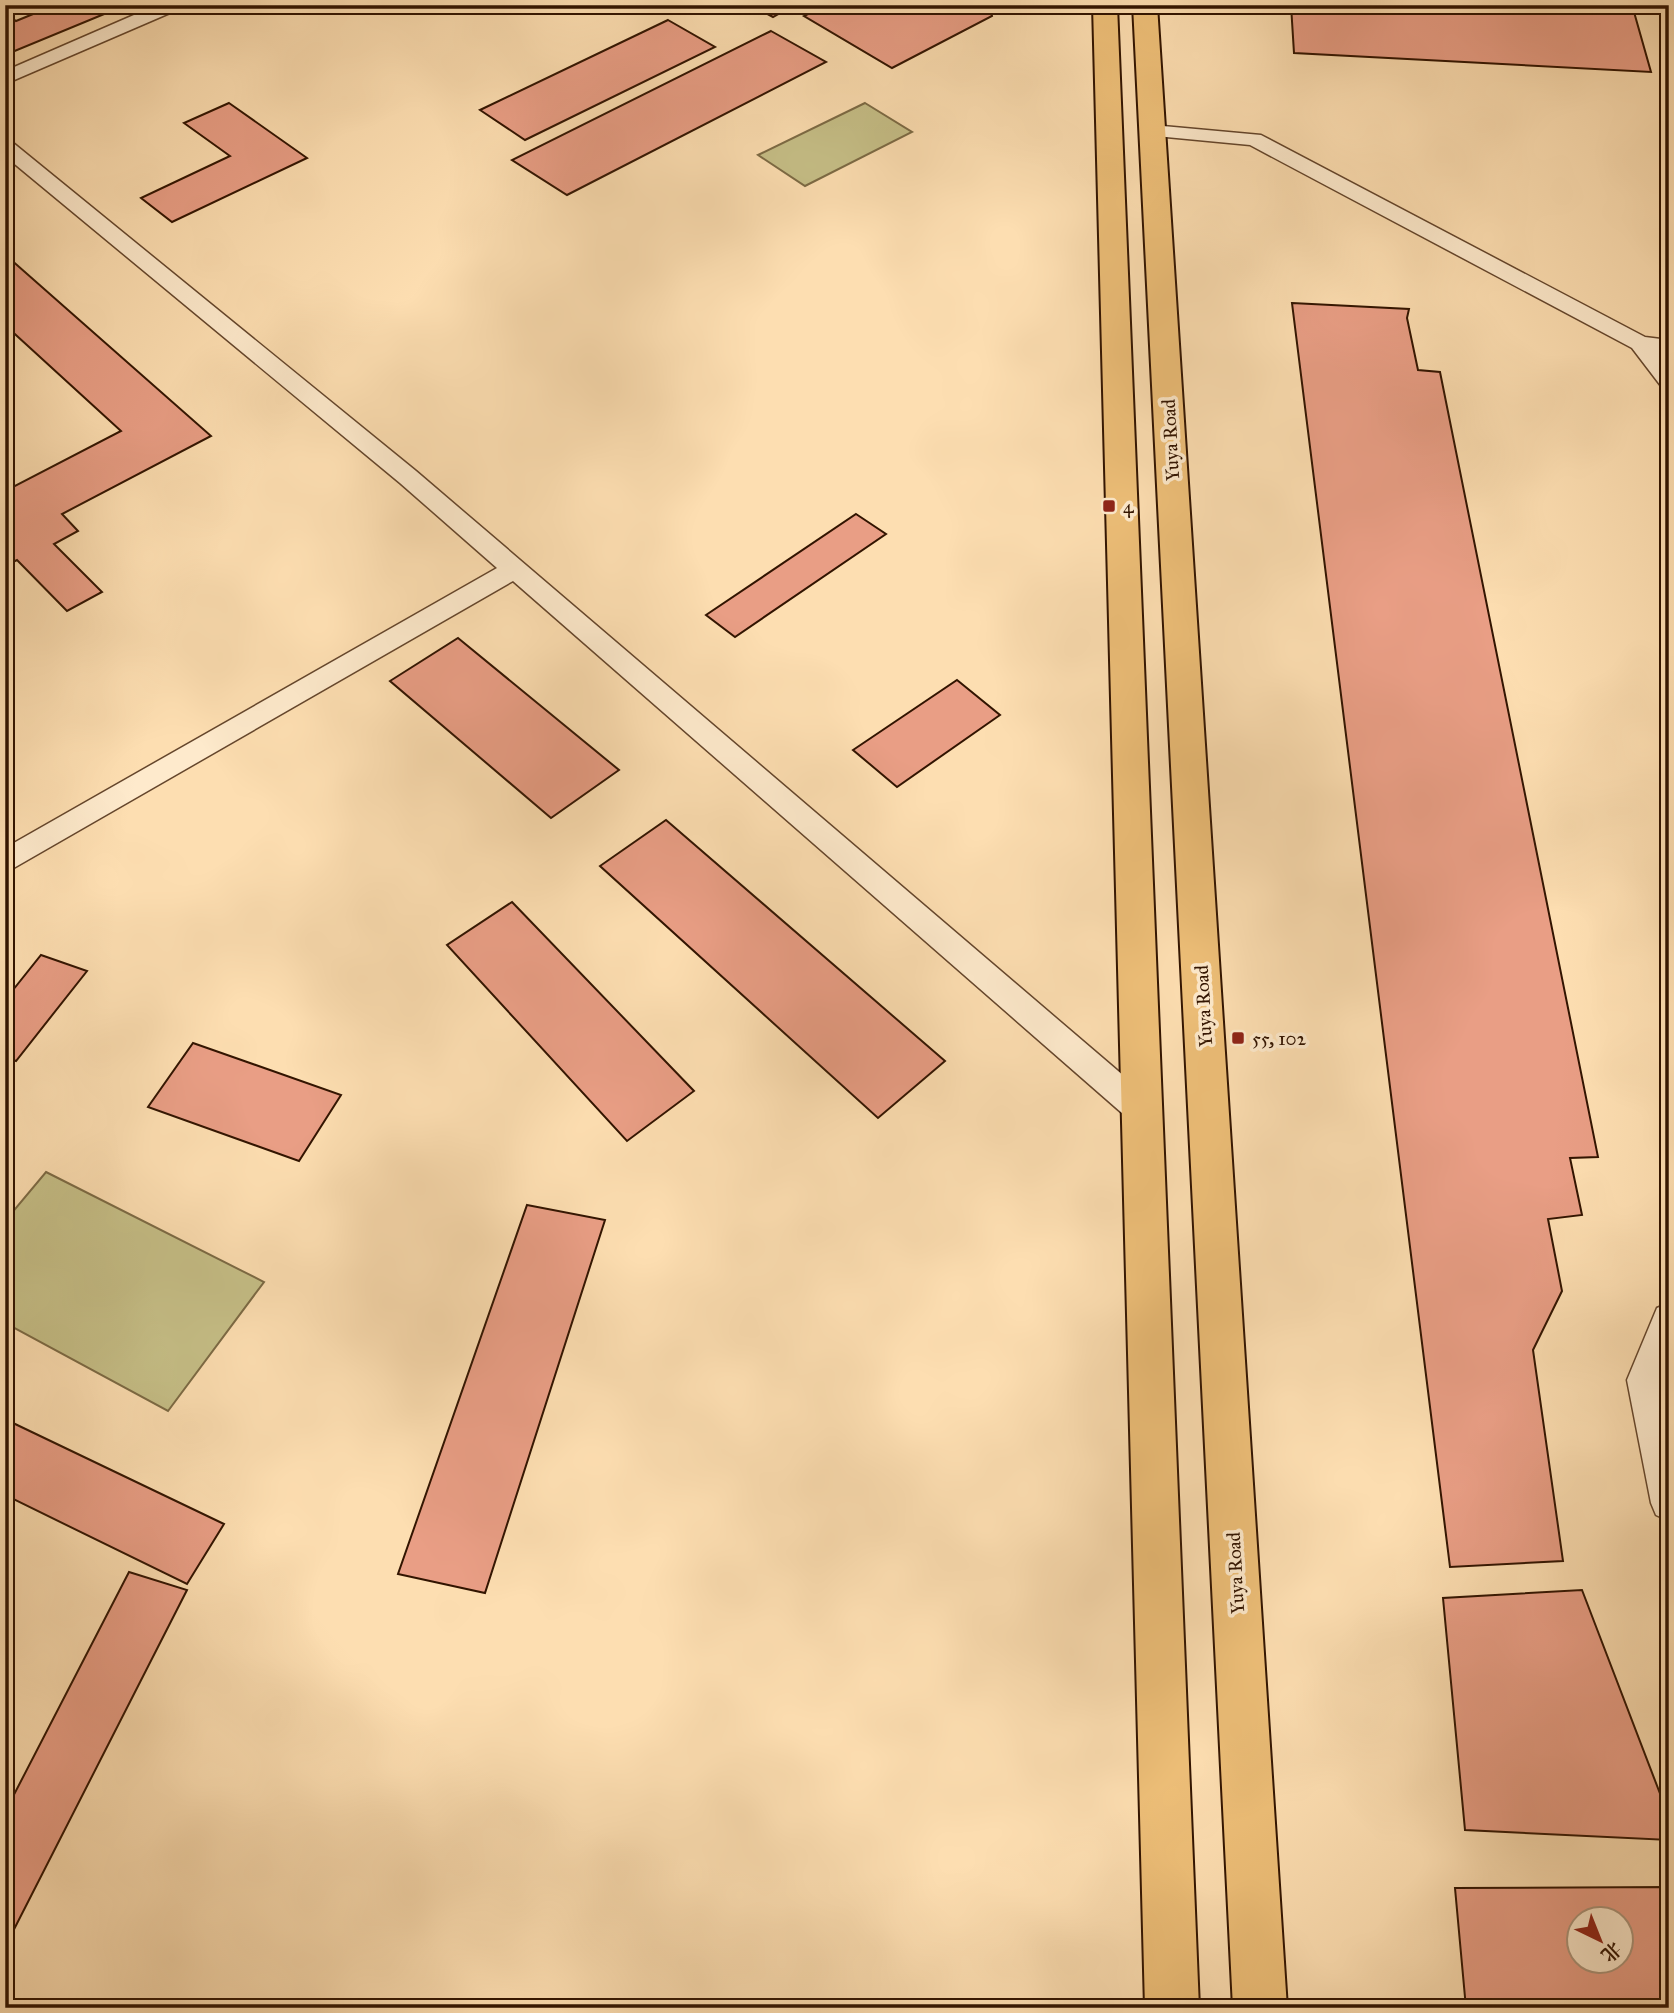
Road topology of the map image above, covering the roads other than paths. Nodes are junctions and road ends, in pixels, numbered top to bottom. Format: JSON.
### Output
{"nodes":[{"id":1,"x":173,"y":5,"type":"edge"},
{"id":2,"x":1105,"y":5,"type":"edge"},
{"id":3,"x":1144,"y":5,"type":"edge"},
{"id":4,"x":5,"y":78,"type":"edge"},
{"id":5,"x":1152,"y":131,"type":"junction"},
{"id":6,"x":5,"y":146,"type":"edge"},
{"id":7,"x":1640,"y":343,"type":"junction"},
{"id":8,"x":1669,"y":347,"type":"edge"},
{"id":9,"x":1669,"y":381,"type":"edge"},
{"id":10,"x":514,"y":569,"type":"junction"},
{"id":11,"x":5,"y":862,"type":"edge"},
{"id":12,"x":1141,"y":1110,"type":"junction"},
{"id":13,"x":1669,"y":1319,"type":"edge"},
{"id":14,"x":1669,"y":1503,"type":"edge"},
{"id":15,"x":1172,"y":2008,"type":"edge"},
{"id":16,"x":1260,"y":2008,"type":"edge"}],
"edges":[{"from":1,"to":4,"type":"lane"},
{"from":2,"to":12,"type":"highway"},
{"from":3,"to":5,"type":"highway","name":"Yuya Road"},
{"from":5,"to":7,"type":"lane"},
{"from":5,"to":16,"type":"highway","name":"Yuya Road"},
{"from":6,"to":10,"type":"lane"},
{"from":7,"to":8,"type":"lane"},
{"from":7,"to":9,"type":"lane"},
{"from":10,"to":11,"type":"lane"},
{"from":10,"to":12,"type":"lane"},
{"from":12,"to":15,"type":"highway"},
{"from":13,"to":14,"type":"lane"}]}
